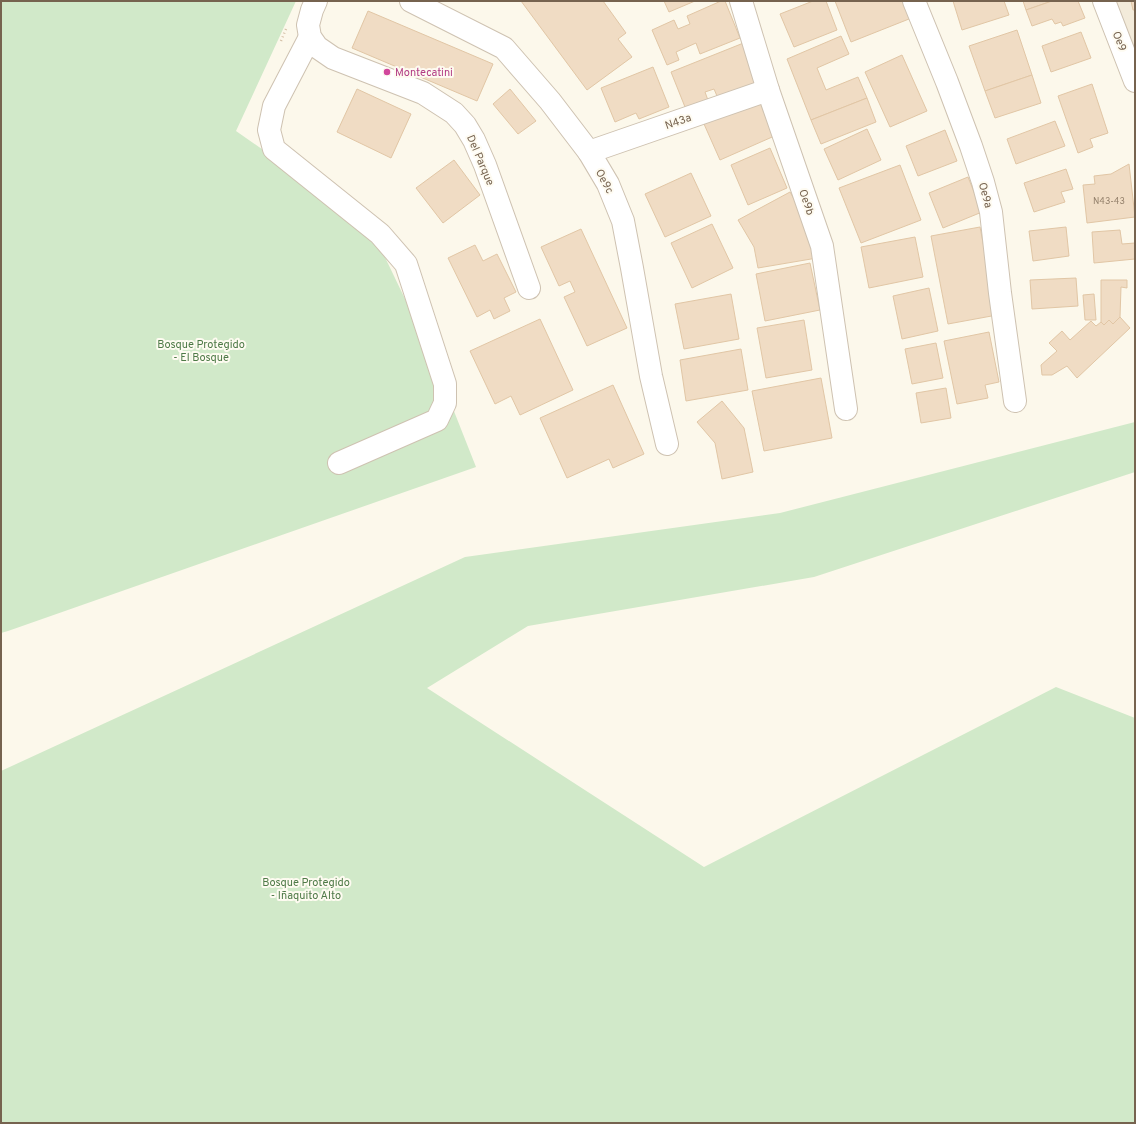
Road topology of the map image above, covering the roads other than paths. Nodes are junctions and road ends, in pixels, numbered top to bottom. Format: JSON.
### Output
{"nodes":[{"id":1,"x":316,"y":1,"type":"edge"},
{"id":2,"x":411,"y":1,"type":"edge"},
{"id":3,"x":741,"y":1,"type":"edge"},
{"id":4,"x":914,"y":1,"type":"edge"},
{"id":5,"x":1104,"y":1,"type":"edge"},
{"id":6,"x":310,"y":37,"type":"junction"},
{"id":7,"x":1135,"y":81,"type":"edge"},
{"id":8,"x":768,"y":90,"type":"junction"},
{"id":9,"x":589,"y":152,"type":"junction"},
{"id":10,"x":529,"y":288,"type":"dead end"},
{"id":11,"x":1015,"y":401,"type":"dead end"},
{"id":12,"x":846,"y":409,"type":"dead end"},
{"id":13,"x":667,"y":444,"type":"dead end"},
{"id":14,"x":339,"y":463,"type":"dead end"}],
"edges":[{"from":1,"to":6,"type":"street"},
{"from":2,"to":9,"type":"street","name":"Oe9c"},
{"from":3,"to":8,"type":"street","name":"Oe9b"},
{"from":4,"to":11,"type":"street","name":"Oe9a"},
{"from":5,"to":7,"type":"street","name":"Oe9"},
{"from":6,"to":10,"type":"street","name":"Del Parque"},
{"from":6,"to":14,"type":"street"},
{"from":8,"to":9,"type":"street","name":"N43a"},
{"from":8,"to":12,"type":"street","name":"Oe9b"},
{"from":9,"to":13,"type":"street","name":"Oe9c"}]}
